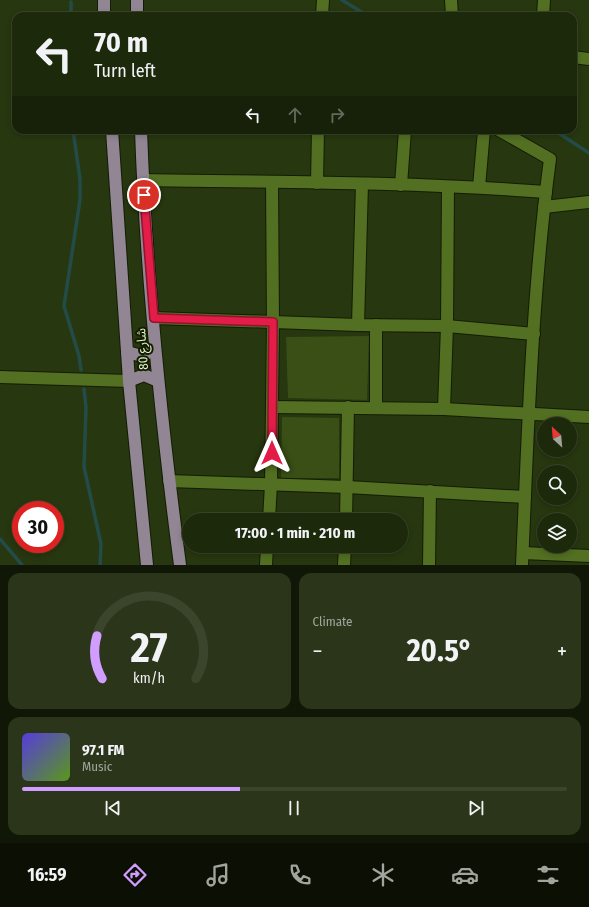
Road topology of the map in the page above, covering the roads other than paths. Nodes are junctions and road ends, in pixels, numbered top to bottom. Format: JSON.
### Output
{"nodes":[{"id":1,"x":104,"y":0,"type":"edge"},
{"id":2,"x":137,"y":0,"type":"edge"},
{"id":3,"x":323,"y":0,"type":"edge"},
{"id":4,"x":451,"y":0,"type":"edge"},
{"id":5,"x":544,"y":0,"type":"edge"},
{"id":6,"x":104,"y":12,"type":"edge"},
{"id":7,"x":137,"y":12,"type":"edge"},
{"id":8,"x":322,"y":12,"type":"edge"},
{"id":9,"x":452,"y":12,"type":"edge"},
{"id":10,"x":543,"y":12,"type":"edge"},
{"id":11,"x":577,"y":57,"type":"edge"},
{"id":12,"x":589,"y":58,"type":"edge"},
{"id":13,"x":112,"y":134,"type":"edge"},
{"id":14,"x":141,"y":134,"type":"edge"},
{"id":15,"x":318,"y":134,"type":"edge"},
{"id":16,"x":405,"y":134,"type":"edge"},
{"id":17,"x":484,"y":134,"type":"edge"},
{"id":18,"x":506,"y":134,"type":"edge"},
{"id":19,"x":143,"y":180,"type":"junction"},
{"id":20,"x":272,"y":182,"type":"junction"},
{"id":21,"x":317,"y":183,"type":"junction"},
{"id":22,"x":362,"y":184,"type":"junction"},
{"id":23,"x":401,"y":185,"type":"junction"},
{"id":24,"x":448,"y":187,"type":"junction"},
{"id":25,"x":479,"y":187,"type":"junction"},
{"id":26,"x":546,"y":192,"type":"junction"},
{"id":27,"x":589,"y":202,"type":"edge"},
{"id":28,"x":544,"y":207,"type":"junction"},
{"id":29,"x":154,"y":318,"type":"junction"},
{"id":30,"x":273,"y":322,"type":"junction"},
{"id":31,"x":358,"y":325,"type":"junction"},
{"id":32,"x":376,"y":325,"type":"junction"},
{"id":33,"x":447,"y":326,"type":"junction"},
{"id":34,"x":534,"y":334,"type":"junction"},
{"id":35,"x":155,"y":349,"type":"junction"},
{"id":36,"x":127,"y":352,"type":"junction"},
{"id":37,"x":0,"y":377,"type":"edge"},
{"id":38,"x":129,"y":381,"type":"junction"},
{"id":39,"x":158,"y":381,"type":"junction"},
{"id":40,"x":272,"y":407,"type":"junction"},
{"id":41,"x":348,"y":408,"type":"junction"},
{"id":42,"x":376,"y":408,"type":"junction"},
{"id":43,"x":444,"y":409,"type":"junction"},
{"id":44,"x":528,"y":413,"type":"junction"},
{"id":45,"x":589,"y":416,"type":"edge"},
{"id":46,"x":169,"y":481,"type":"junction"},
{"id":47,"x":271,"y":484,"type":"junction"},
{"id":48,"x":347,"y":487,"type":"junction"},
{"id":49,"x":430,"y":492,"type":"junction"},
{"id":50,"x":525,"y":497,"type":"junction"},
{"id":51,"x":269,"y":513,"type":"edge"},
{"id":52,"x":346,"y":513,"type":"edge"},
{"id":53,"x":267,"y":553,"type":"edge"},
{"id":54,"x":345,"y":553,"type":"edge"},
{"id":55,"x":589,"y":556,"type":"edge"},
{"id":56,"x":522,"y":559,"type":"edge"},
{"id":57,"x":147,"y":565,"type":"edge"},
{"id":58,"x":180,"y":565,"type":"edge"},
{"id":59,"x":266,"y":565,"type":"edge"},
{"id":60,"x":344,"y":565,"type":"edge"},
{"id":61,"x":430,"y":565,"type":"edge"}],
"edges":[{"from":1,"to":6,"type":"main road"},
{"from":2,"to":7,"type":"main road"},
{"from":3,"to":8,"type":"street"},
{"from":4,"to":9,"type":"street"},
{"from":5,"to":10,"type":"street"},
{"from":11,"to":12,"type":"street"},
{"from":13,"to":36,"type":"main road","name":"شارع 80"},
{"from":14,"to":19,"type":"main road","name":"شارع 80"},
{"from":15,"to":21,"type":"street"},
{"from":16,"to":23,"type":"street"},
{"from":17,"to":25,"type":"street"},
{"from":18,"to":26,"type":"street"},
{"from":19,"to":20,"type":"street"},
{"from":19,"to":29,"type":"main road","name":"شارع 80"},
{"from":20,"to":21,"type":"street"},
{"from":20,"to":30,"type":"street"},
{"from":21,"to":22,"type":"street"},
{"from":22,"to":23,"type":"street"},
{"from":22,"to":31,"type":"street"},
{"from":23,"to":24,"type":"street"},
{"from":24,"to":25,"type":"street"},
{"from":24,"to":33,"type":"street"},
{"from":25,"to":26,"type":"street"},
{"from":26,"to":28,"type":"street"},
{"from":27,"to":28,"type":"street"},
{"from":28,"to":34,"type":"street"},
{"from":29,"to":30,"type":"street"},
{"from":29,"to":35,"type":"main road","name":"شارع 80"},
{"from":30,"to":31,"type":"street"},
{"from":30,"to":40,"type":"street"},
{"from":31,"to":32,"type":"street"},
{"from":32,"to":33,"type":"street"},
{"from":32,"to":42,"type":"street"},
{"from":33,"to":34,"type":"street"},
{"from":33,"to":43,"type":"street"},
{"from":34,"to":44,"type":"street"},
{"from":35,"to":36,"type":"main road"},
{"from":35,"to":39,"type":"main road","name":"شارع 80"},
{"from":36,"to":38,"type":"main road","name":"شارع 80"},
{"from":37,"to":38,"type":"street"},
{"from":38,"to":39,"type":"main road"},
{"from":38,"to":57,"type":"main road","name":"شارع 80"},
{"from":39,"to":46,"type":"main road","name":"شارع 80"},
{"from":40,"to":41,"type":"street"},
{"from":40,"to":47,"type":"street"},
{"from":41,"to":42,"type":"street"},
{"from":41,"to":48,"type":"street"},
{"from":42,"to":43,"type":"street"},
{"from":43,"to":44,"type":"street"},
{"from":44,"to":45,"type":"street"},
{"from":44,"to":50,"type":"street"},
{"from":46,"to":47,"type":"street"},
{"from":46,"to":58,"type":"main road","name":"شارع 80"},
{"from":47,"to":48,"type":"street"},
{"from":47,"to":51,"type":"street"},
{"from":48,"to":49,"type":"street"},
{"from":48,"to":52,"type":"street"},
{"from":49,"to":50,"type":"street"},
{"from":49,"to":61,"type":"street"},
{"from":50,"to":56,"type":"street"},
{"from":53,"to":59,"type":"street"},
{"from":54,"to":60,"type":"street"},
{"from":55,"to":56,"type":"street"}]}
